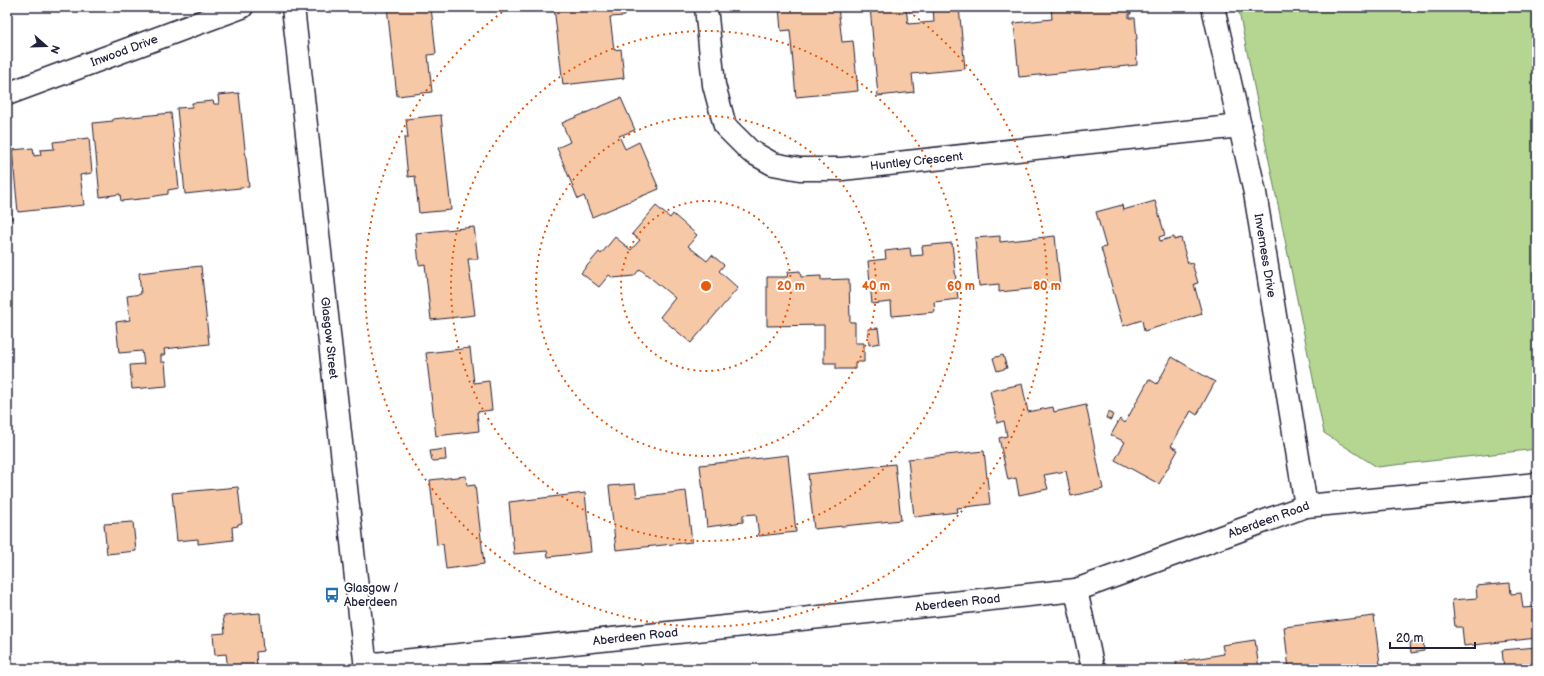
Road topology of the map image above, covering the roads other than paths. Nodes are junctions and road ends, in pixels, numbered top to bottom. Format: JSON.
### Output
{"nodes":[{"id":1,"x":242,"y":7,"type":"edge"},
{"id":2,"x":293,"y":7,"type":"edge"},
{"id":3,"x":706,"y":7,"type":"edge"},
{"id":4,"x":1213,"y":7,"type":"edge"},
{"id":5,"x":7,"y":94,"type":"edge"},
{"id":6,"x":1240,"y":126,"type":"junction"},
{"id":7,"x":1537,"y":484,"type":"edge"},
{"id":8,"x":1306,"y":506,"type":"junction"},
{"id":9,"x":1076,"y":590,"type":"junction"},
{"id":10,"x":365,"y":667,"type":"edge"},
{"id":11,"x":1093,"y":669,"type":"edge"}],
"edges":[{"from":1,"to":5,"type":"street","name":"Inwood Drive"},
{"from":2,"to":10,"type":"street","name":"Glasgow Street"},
{"from":3,"to":6,"type":"street","name":"Huntley Crescent"},
{"from":4,"to":6,"type":"street","name":"Inverness Drive"},
{"from":6,"to":8,"type":"street","name":"Inverness Drive"},
{"from":7,"to":8,"type":"street","name":"Aberdeen Road"},
{"from":8,"to":9,"type":"street","name":"Aberdeen Road"},
{"from":9,"to":10,"type":"street","name":"Aberdeen Road"},
{"from":9,"to":11,"type":"street"}]}
